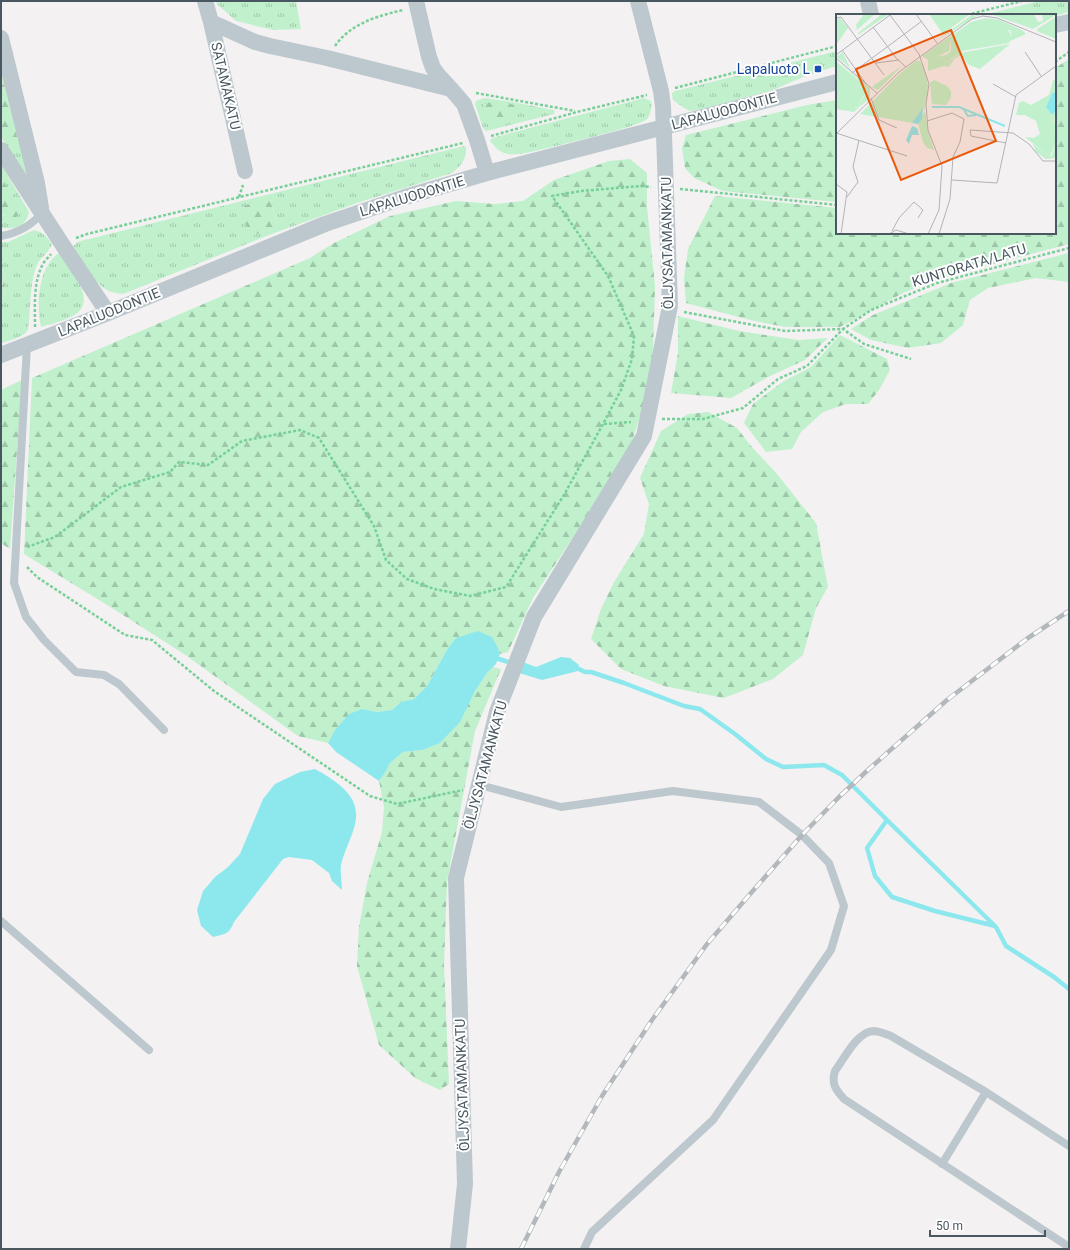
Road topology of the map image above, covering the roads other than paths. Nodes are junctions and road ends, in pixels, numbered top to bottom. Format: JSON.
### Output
{"nodes":[{"id":1,"x":205,"y":1,"type":"edge"},
{"id":2,"x":638,"y":1,"type":"edge"},
{"id":3,"x":868,"y":1,"type":"edge"},
{"id":4,"x":417,"y":4,"type":"edge"},
{"id":5,"x":871,"y":14,"type":"edge"},
{"id":6,"x":211,"y":22,"type":"junction"},
{"id":7,"x":1069,"y":22,"type":"edge"},
{"id":8,"x":1056,"y":25,"type":"edge"},
{"id":9,"x":1,"y":38,"type":"edge"},
{"id":10,"x":836,"y":82,"type":"edge"},
{"id":11,"x":452,"y":89,"type":"junction"},
{"id":12,"x":664,"y":127,"type":"junction"},
{"id":13,"x":1,"y":150,"type":"edge"},
{"id":14,"x":245,"y":171,"type":"dead end"},
{"id":15,"x":488,"y":173,"type":"junction"},
{"id":16,"x":42,"y":213,"type":"junction"},
{"id":17,"x":1,"y":236,"type":"edge"},
{"id":18,"x":108,"y":313,"type":"junction"},
{"id":19,"x":31,"y":343,"type":"junction"},
{"id":20,"x":1,"y":354,"type":"edge"},
{"id":21,"x":164,"y":730,"type":"dead end"},
{"id":22,"x":480,"y":785,"type":"junction"},
{"id":23,"x":1,"y":921,"type":"edge"},
{"id":24,"x":149,"y":1050,"type":"dead end"},
{"id":25,"x":986,"y":1092,"type":"junction"},
{"id":26,"x":1069,"y":1146,"type":"edge"},
{"id":27,"x":942,"y":1164,"type":"junction"},
{"id":28,"x":1067,"y":1247,"type":"edge"},
{"id":29,"x":458,"y":1249,"type":"edge"},
{"id":30,"x":584,"y":1249,"type":"edge"}],
"edges":[{"from":1,"to":6,"type":"street","name":"SATAMAKATU"},
{"from":2,"to":12,"type":"street","name":"ÖLJYSATAMANKATU"},
{"from":3,"to":5,"type":"street"},
{"from":4,"to":11,"type":"street"},
{"from":6,"to":11,"type":"street"},
{"from":6,"to":14,"type":"street","name":"SATAMAKATU"},
{"from":7,"to":8,"type":"street"},
{"from":9,"to":16,"type":"street"},
{"from":10,"to":12,"type":"street","name":"LAPALUODONTIE"},
{"from":11,"to":15,"type":"street"},
{"from":12,"to":15,"type":"street","name":"LAPALUODONTIE"},
{"from":12,"to":22,"type":"street","name":"ÖLJYSATAMANKATU"},
{"from":13,"to":16,"type":"street"},
{"from":15,"to":18,"type":"street","name":"LAPALUODONTIE"},
{"from":16,"to":17,"type":"lane"},
{"from":16,"to":18,"type":"street"},
{"from":18,"to":19,"type":"street","name":"LAPALUODONTIE"},
{"from":19,"to":20,"type":"street","name":"LAPALUODONTIE"},
{"from":19,"to":21,"type":"lane"},
{"from":22,"to":29,"type":"street","name":"ÖLJYSATAMANKATU"},
{"from":22,"to":30,"type":"lane"},
{"from":23,"to":24,"type":"lane"},
{"from":25,"to":26,"type":"lane"},
{"from":25,"to":27,"type":"lane"},
{"from":25,"to":27,"type":"lane"},
{"from":27,"to":28,"type":"lane"}]}
